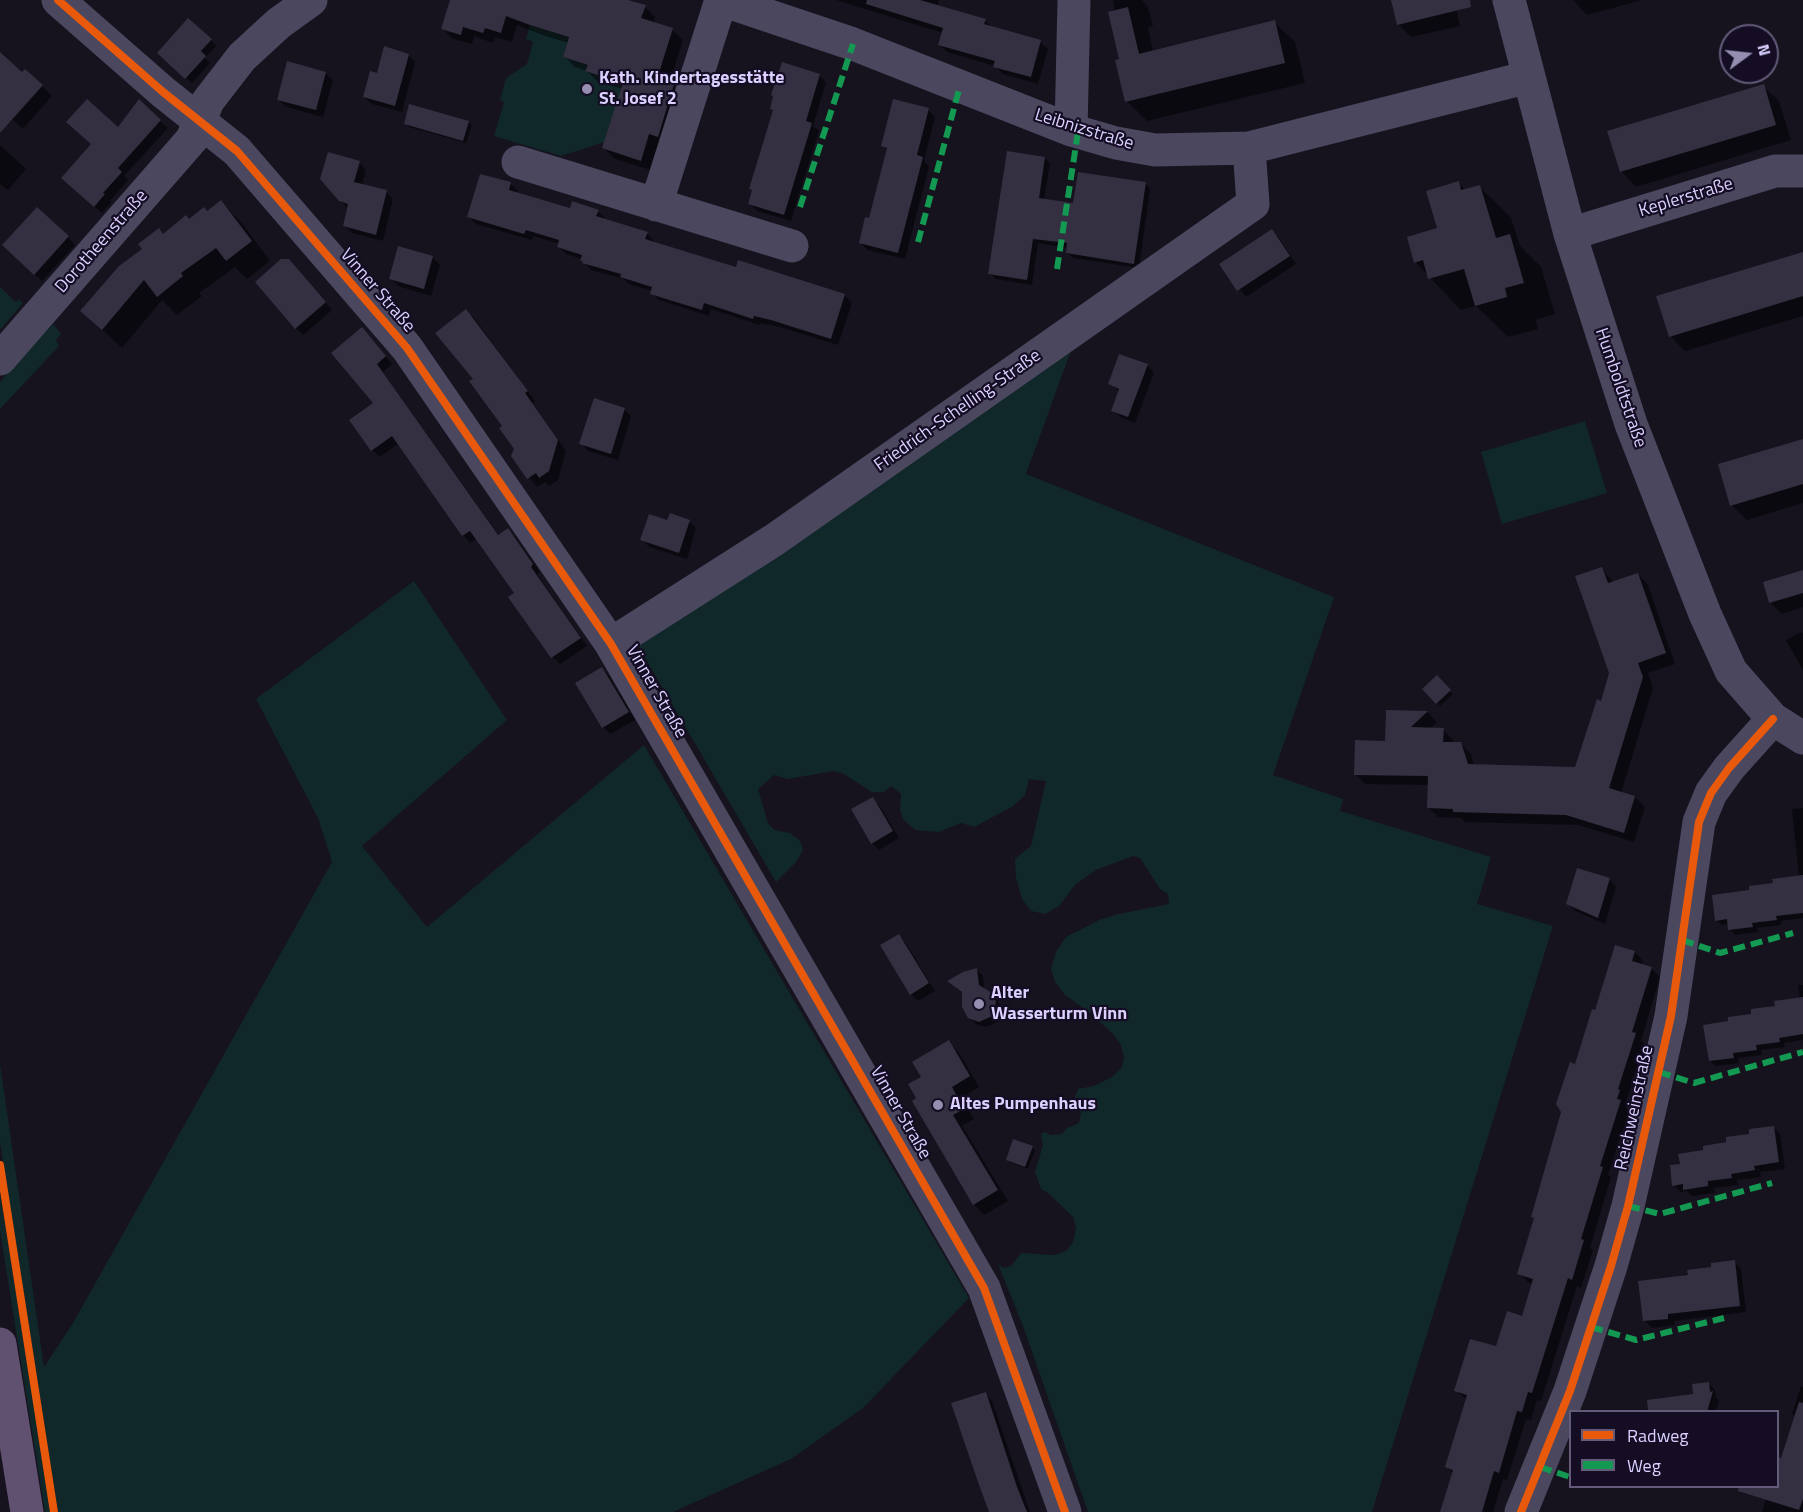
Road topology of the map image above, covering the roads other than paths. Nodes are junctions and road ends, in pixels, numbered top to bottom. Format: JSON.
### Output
{"nodes":[{"id":1,"x":58,"y":0,"type":"edge"},
{"id":2,"x":311,"y":0,"type":"edge"},
{"id":3,"x":721,"y":0,"type":"edge"},
{"id":4,"x":1074,"y":0,"type":"edge"},
{"id":5,"x":1509,"y":0,"type":"edge"},
{"id":6,"x":273,"y":11,"type":"edge"},
{"id":7,"x":1529,"y":77,"type":"junction"},
{"id":8,"x":200,"y":121,"type":"junction"},
{"id":9,"x":1071,"y":130,"type":"junction"},
{"id":10,"x":1249,"y":147,"type":"junction"},
{"id":11,"x":518,"y":162,"type":"dead end"},
{"id":12,"x":1803,"y":171,"type":"edge"},
{"id":13,"x":656,"y":205,"type":"junction"},
{"id":14,"x":1570,"y":234,"type":"junction"},
{"id":15,"x":792,"y":246,"type":"dead end"},
{"id":16,"x":0,"y":359,"type":"edge"},
{"id":17,"x":611,"y":644,"type":"junction"},
{"id":18,"x":1773,"y":719,"type":"junction"},
{"id":19,"x":1803,"y":738,"type":"edge"},
{"id":20,"x":0,"y":1344,"type":"edge"},
{"id":21,"x":27,"y":1512,"type":"edge"},
{"id":22,"x":1065,"y":1512,"type":"edge"},
{"id":23,"x":1521,"y":1512,"type":"edge"}],
"edges":[{"from":1,"to":8,"type":"street","name":"Vinner Straße"},
{"from":2,"to":6,"type":"street"},
{"from":3,"to":9,"type":"street","name":"Leibnizstraße"},
{"from":3,"to":13,"type":"street"},
{"from":4,"to":9,"type":"street"},
{"from":5,"to":7,"type":"street","name":"Humboldtstraße"},
{"from":6,"to":8,"type":"street"},
{"from":7,"to":10,"type":"street","name":"Leibnizstraße"},
{"from":7,"to":14,"type":"street","name":"Humboldtstraße"},
{"from":8,"to":16,"type":"street","name":"Dorotheenstraße"},
{"from":8,"to":17,"type":"street","name":"Vinner Straße"},
{"from":9,"to":10,"type":"street","name":"Leibnizstraße"},
{"from":10,"to":17,"type":"street","name":"Friedrich-Schelling-Straße"},
{"from":11,"to":13,"type":"street"},
{"from":12,"to":14,"type":"street","name":"Keplerstraße"},
{"from":13,"to":15,"type":"street"},
{"from":14,"to":18,"type":"street","name":"Humboldtstraße"},
{"from":17,"to":22,"type":"street","name":"Vinner Straße"},
{"from":18,"to":19,"type":"street","name":"Humboldtstraße"},
{"from":18,"to":23,"type":"street","name":"Reichweinstraße"},
{"from":20,"to":21,"type":"main road"}]}
